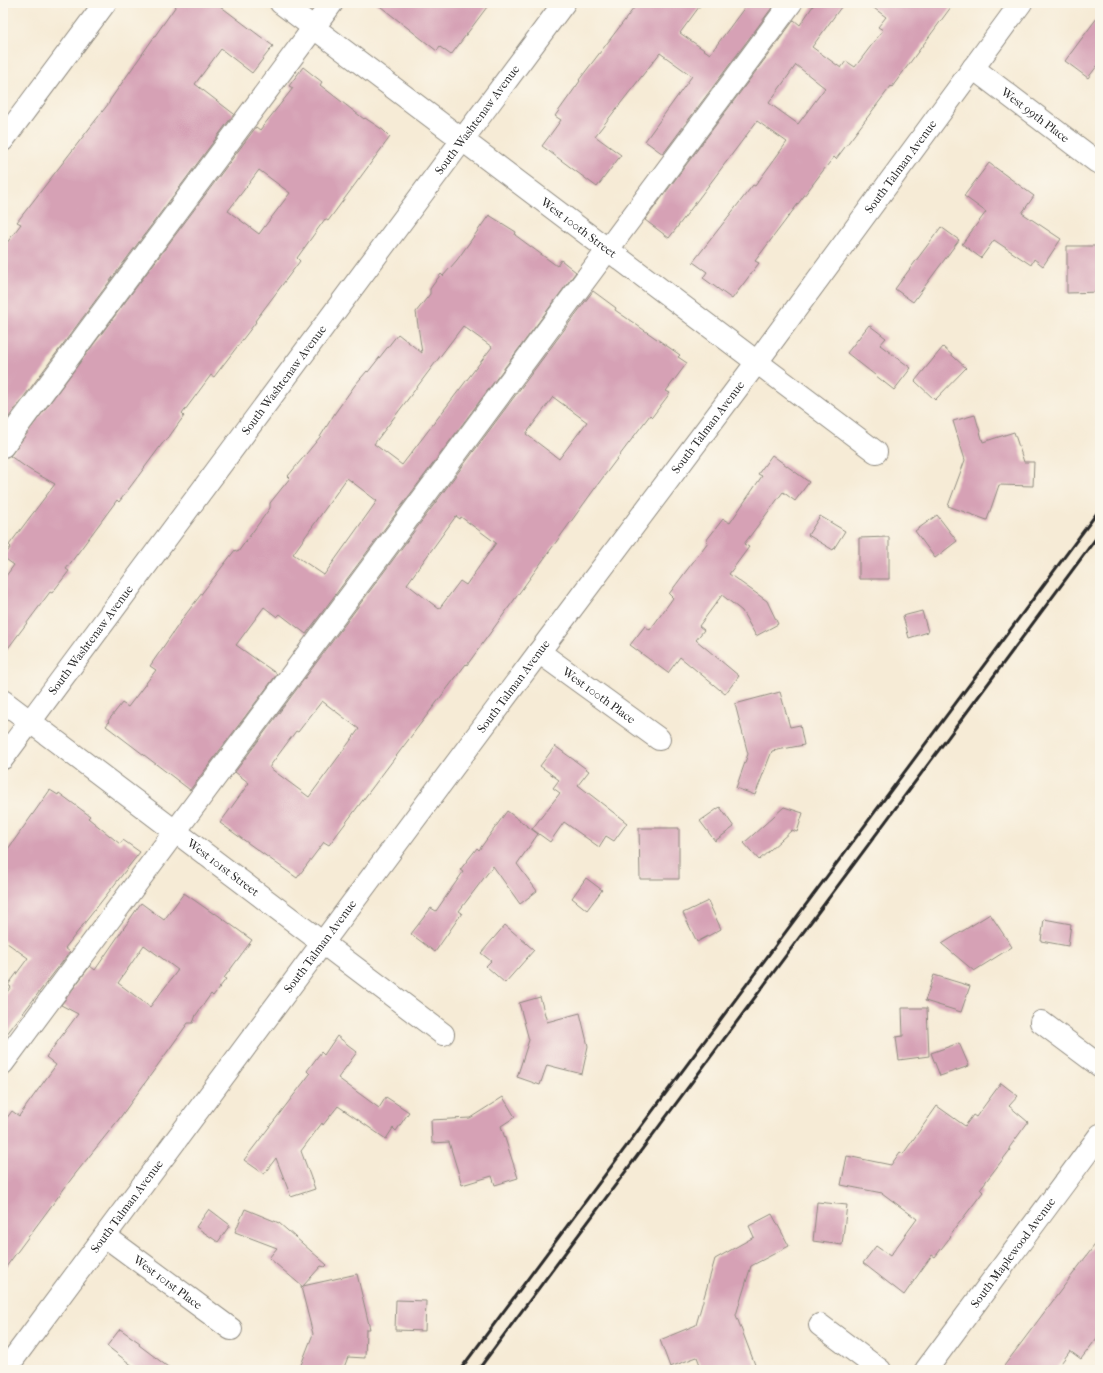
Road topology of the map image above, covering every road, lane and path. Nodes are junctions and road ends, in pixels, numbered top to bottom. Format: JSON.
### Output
{"nodes":[{"id":1,"x":104,"y":3,"type":"edge"},
{"id":2,"x":281,"y":3,"type":"edge"},
{"id":3,"x":332,"y":3,"type":"edge"},
{"id":4,"x":564,"y":3,"type":"edge"},
{"id":5,"x":791,"y":3,"type":"edge"},
{"id":6,"x":1022,"y":3,"type":"edge"},
{"id":7,"x":314,"y":27,"type":"junction"},
{"id":8,"x":973,"y":68,"type":"junction"},
{"id":9,"x":463,"y":139,"type":"junction"},
{"id":10,"x":3,"y":140,"type":"edge"},
{"id":11,"x":1097,"y":162,"type":"dead end"},
{"id":12,"x":608,"y":249,"type":"junction"},
{"id":13,"x":757,"y":362,"type":"junction"},
{"id":14,"x":3,"y":446,"type":"edge"},
{"id":15,"x":876,"y":452,"type":"dead end"},
{"id":16,"x":539,"y":652,"type":"junction"},
{"id":17,"x":3,"y":701,"type":"edge"},
{"id":18,"x":30,"y":722,"type":"junction"},
{"id":19,"x":659,"y":739,"type":"dead end"},
{"id":20,"x":3,"y":758,"type":"edge"},
{"id":21,"x":175,"y":831,"type":"junction"},
{"id":22,"x":322,"y":943,"type":"junction"},
{"id":23,"x":1041,"y":1022,"type":"dead end"},
{"id":24,"x":443,"y":1034,"type":"dead end"},
{"id":25,"x":3,"y":1063,"type":"edge"},
{"id":26,"x":1100,"y":1066,"type":"edge"},
{"id":27,"x":1100,"y":1135,"type":"edge"},
{"id":28,"x":105,"y":1236,"type":"junction"},
{"id":29,"x":820,"y":1325,"type":"dead end"},
{"id":30,"x":231,"y":1329,"type":"dead end"},
{"id":31,"x":5,"y":1370,"type":"edge"},
{"id":32,"x":880,"y":1370,"type":"edge"},
{"id":33,"x":926,"y":1370,"type":"edge"}],
"edges":[{"from":1,"to":10,"type":"street"},
{"from":2,"to":7,"type":"street","name":"West 100th Street"},
{"from":3,"to":7,"type":"street"},
{"from":4,"to":9,"type":"street","name":"South Washtenaw Avenue"},
{"from":5,"to":12,"type":"street"},
{"from":6,"to":8,"type":"street","name":"South Talman Avenue"},
{"from":7,"to":9,"type":"street","name":"West 100th Street"},
{"from":7,"to":14,"type":"street"},
{"from":8,"to":11,"type":"street","name":"West 99th Place"},
{"from":8,"to":13,"type":"street","name":"South Talman Avenue"},
{"from":9,"to":12,"type":"street","name":"West 100th Street"},
{"from":9,"to":18,"type":"street","name":"South Washtenaw Avenue"},
{"from":12,"to":13,"type":"street","name":"West 100th Street"},
{"from":12,"to":21,"type":"street"},
{"from":13,"to":15,"type":"street","name":"West 100th Street"},
{"from":13,"to":16,"type":"street","name":"South Talman Avenue"},
{"from":16,"to":19,"type":"street","name":"West 100th Place"},
{"from":16,"to":22,"type":"street","name":"South Talman Avenue"},
{"from":17,"to":18,"type":"street","name":"West 101st Street"},
{"from":18,"to":20,"type":"street","name":"South Washtenaw Avenue"},
{"from":18,"to":21,"type":"street","name":"West 101st Street"},
{"from":21,"to":22,"type":"street","name":"West 101st Street"},
{"from":21,"to":25,"type":"street"},
{"from":22,"to":24,"type":"street","name":"West 101st Street"},
{"from":22,"to":28,"type":"street","name":"South Talman Avenue"},
{"from":23,"to":26,"type":"street"},
{"from":27,"to":33,"type":"street","name":"South Maplewood Avenue"},
{"from":28,"to":30,"type":"street","name":"West 101st Place"},
{"from":28,"to":31,"type":"street","name":"South Talman Avenue"},
{"from":29,"to":32,"type":"street"}]}
